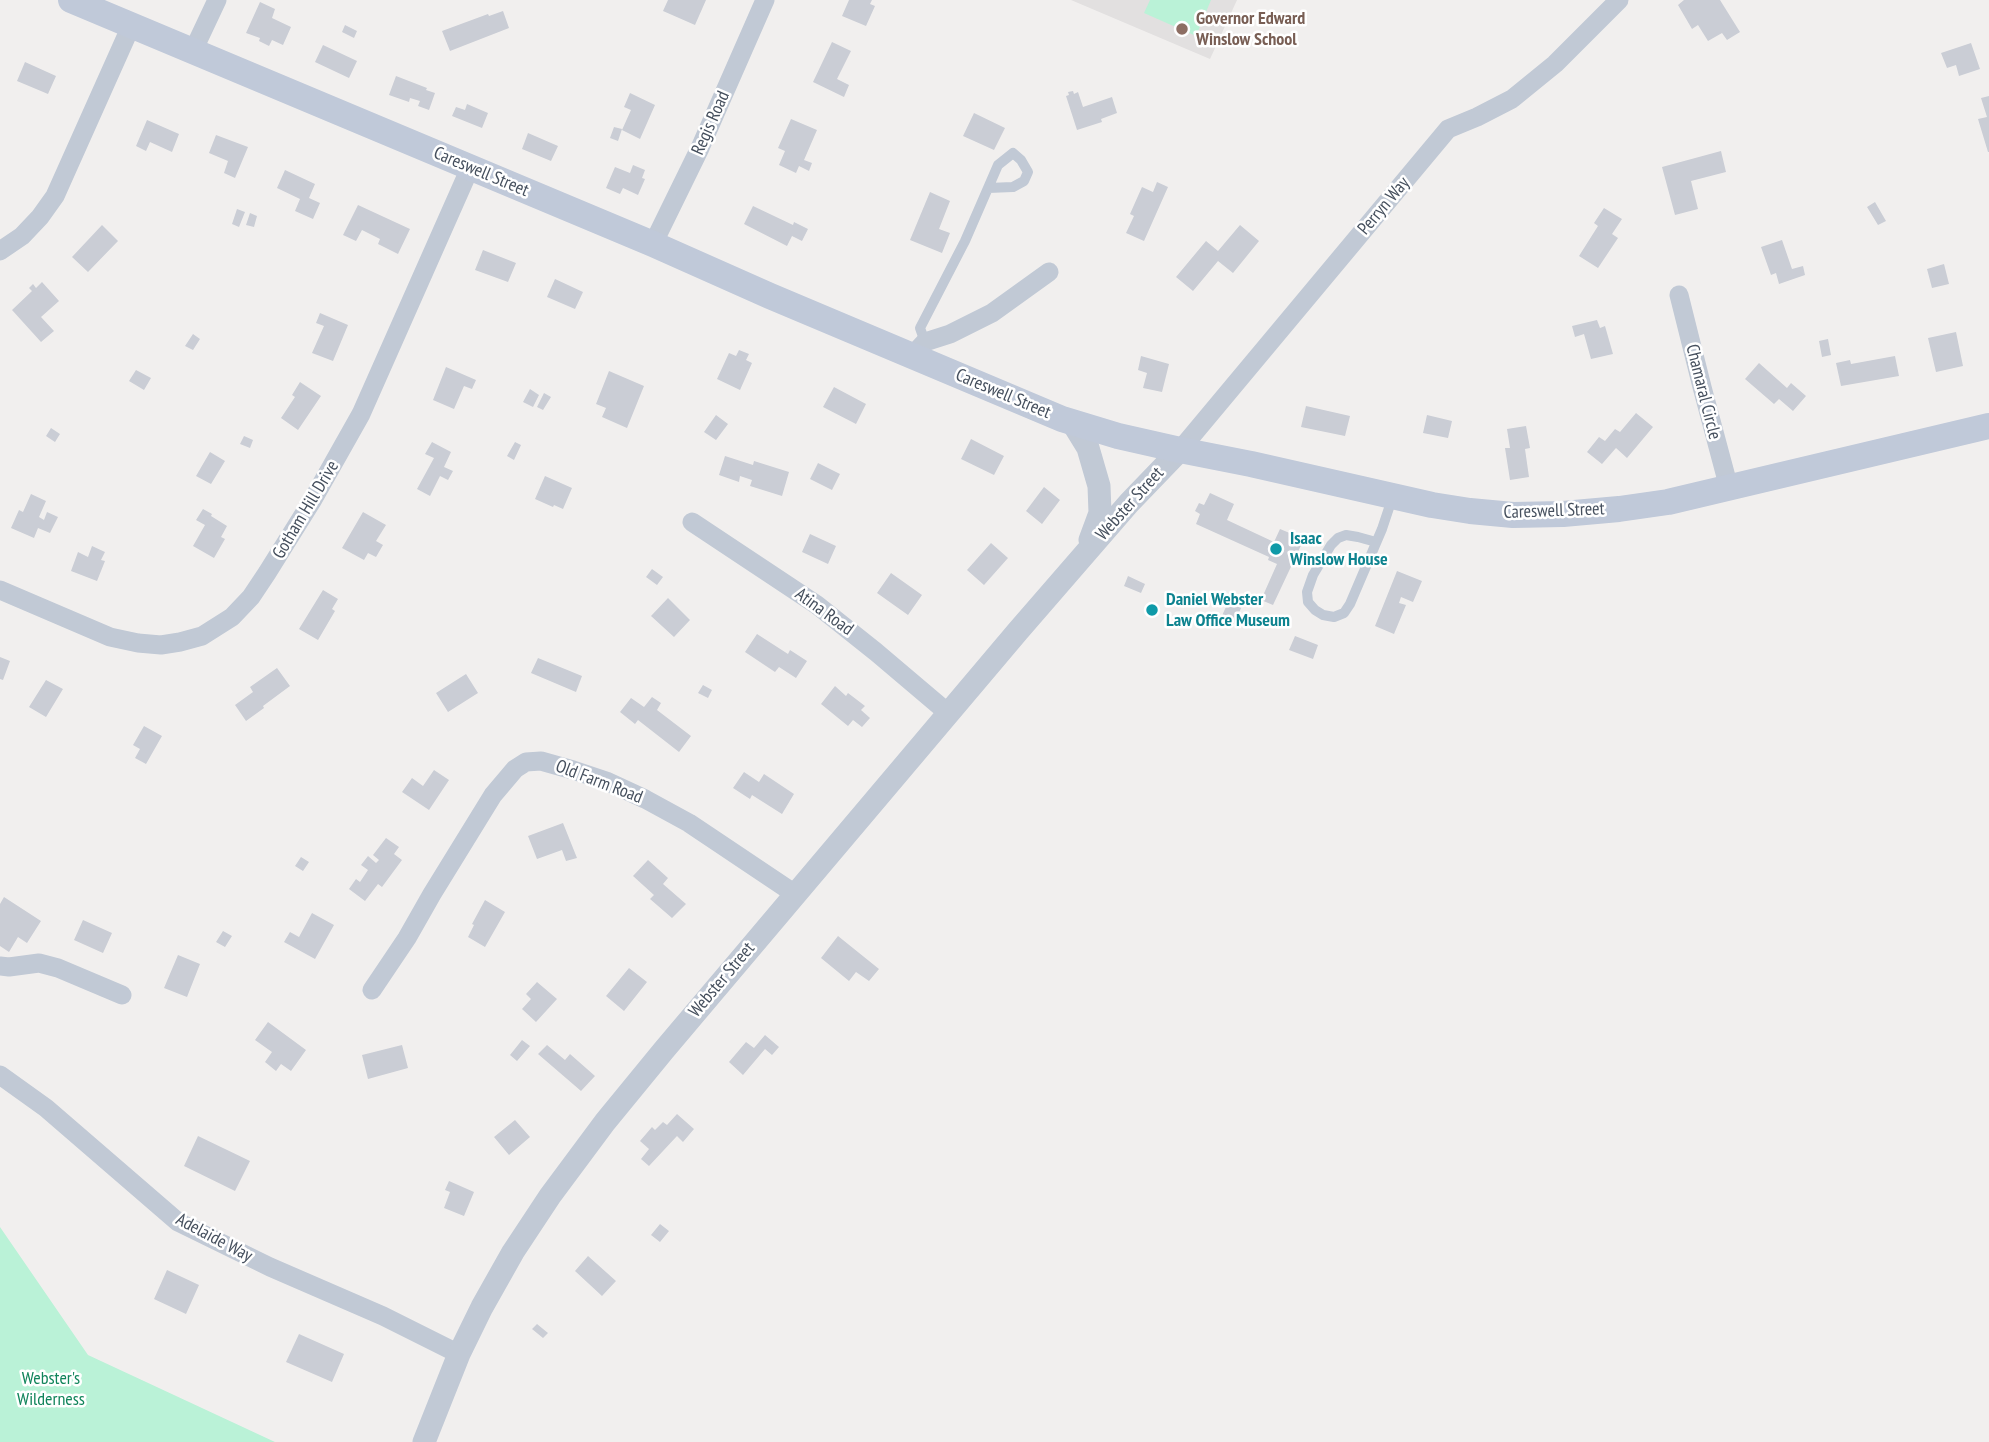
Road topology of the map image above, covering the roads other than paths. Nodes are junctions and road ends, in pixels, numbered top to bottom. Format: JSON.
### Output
{"nodes":[{"id":1,"x":71,"y":0,"type":"edge"},
{"id":2,"x":217,"y":0,"type":"edge"},
{"id":3,"x":765,"y":0,"type":"edge"},
{"id":4,"x":1619,"y":0,"type":"edge"},
{"id":5,"x":131,"y":26,"type":"junction"},
{"id":6,"x":193,"y":51,"type":"junction"},
{"id":7,"x":470,"y":168,"type":"junction"},
{"id":8,"x":988,"y":188,"type":"dead end"},
{"id":9,"x":653,"y":244,"type":"junction"},
{"id":10,"x":0,"y":251,"type":"edge"},
{"id":11,"x":1049,"y":272,"type":"dead end"},
{"id":12,"x":1679,"y":295,"type":"dead end"},
{"id":13,"x":919,"y":349,"type":"junction"},
{"id":14,"x":1072,"y":422,"type":"junction"},
{"id":15,"x":1989,"y":426,"type":"edge"},
{"id":16,"x":1180,"y":450,"type":"junction"},
{"id":17,"x":1729,"y":488,"type":"junction"},
{"id":18,"x":1393,"y":496,"type":"junction"},
{"id":19,"x":692,"y":522,"type":"dead end"},
{"id":20,"x":1376,"y":542,"type":"junction"},
{"id":21,"x":1081,"y":558,"type":"junction"},
{"id":22,"x":0,"y":590,"type":"edge"},
{"id":23,"x":948,"y":713,"type":"junction"},
{"id":24,"x":795,"y":894,"type":"junction"},
{"id":25,"x":0,"y":966,"type":"edge"},
{"id":26,"x":372,"y":990,"type":"dead end"},
{"id":27,"x":122,"y":995,"type":"dead end"},
{"id":28,"x":0,"y":1075,"type":"edge"},
{"id":29,"x":459,"y":1354,"type":"junction"},
{"id":30,"x":424,"y":1442,"type":"edge"}],
"edges":[{"from":1,"to":5,"type":"main road","name":"Careswell Street"},
{"from":2,"to":6,"type":"street"},
{"from":3,"to":9,"type":"street","name":"Regis Road"},
{"from":4,"to":16,"type":"street","name":"Perryn Way"},
{"from":5,"to":6,"type":"main road","name":"Careswell Street"},
{"from":5,"to":10,"type":"street"},
{"from":6,"to":7,"type":"main road","name":"Careswell Street"},
{"from":7,"to":9,"type":"main road","name":"Careswell Street"},
{"from":7,"to":22,"type":"street","name":"Gotham Hill Drive"},
{"from":8,"to":13,"type":"lane"},
{"from":9,"to":13,"type":"main road","name":"Careswell Street"},
{"from":11,"to":13,"type":"street"},
{"from":12,"to":17,"type":"street","name":"Chamaral Circle"},
{"from":13,"to":14,"type":"main road","name":"Careswell Street"},
{"from":14,"to":16,"type":"main road","name":"Careswell Street"},
{"from":14,"to":21,"type":"street","name":"Webster Street"},
{"from":15,"to":17,"type":"main road","name":"Careswell Street"},
{"from":16,"to":18,"type":"main road","name":"Careswell Street"},
{"from":16,"to":21,"type":"street","name":"Webster Street"},
{"from":17,"to":18,"type":"main road","name":"Careswell Street"},
{"from":18,"to":20,"type":"lane"},
{"from":19,"to":23,"type":"street","name":"Atina Road"},
{"from":20,"to":20,"type":"lane"},
{"from":21,"to":23,"type":"street","name":"Webster Street"},
{"from":23,"to":24,"type":"street","name":"Webster Street"},
{"from":24,"to":26,"type":"street","name":"Old Farm Road"},
{"from":24,"to":29,"type":"street","name":"Webster Street"},
{"from":25,"to":27,"type":"street"},
{"from":28,"to":29,"type":"street","name":"Adelaide Way"},
{"from":29,"to":30,"type":"street","name":"Webster Street"}]}
